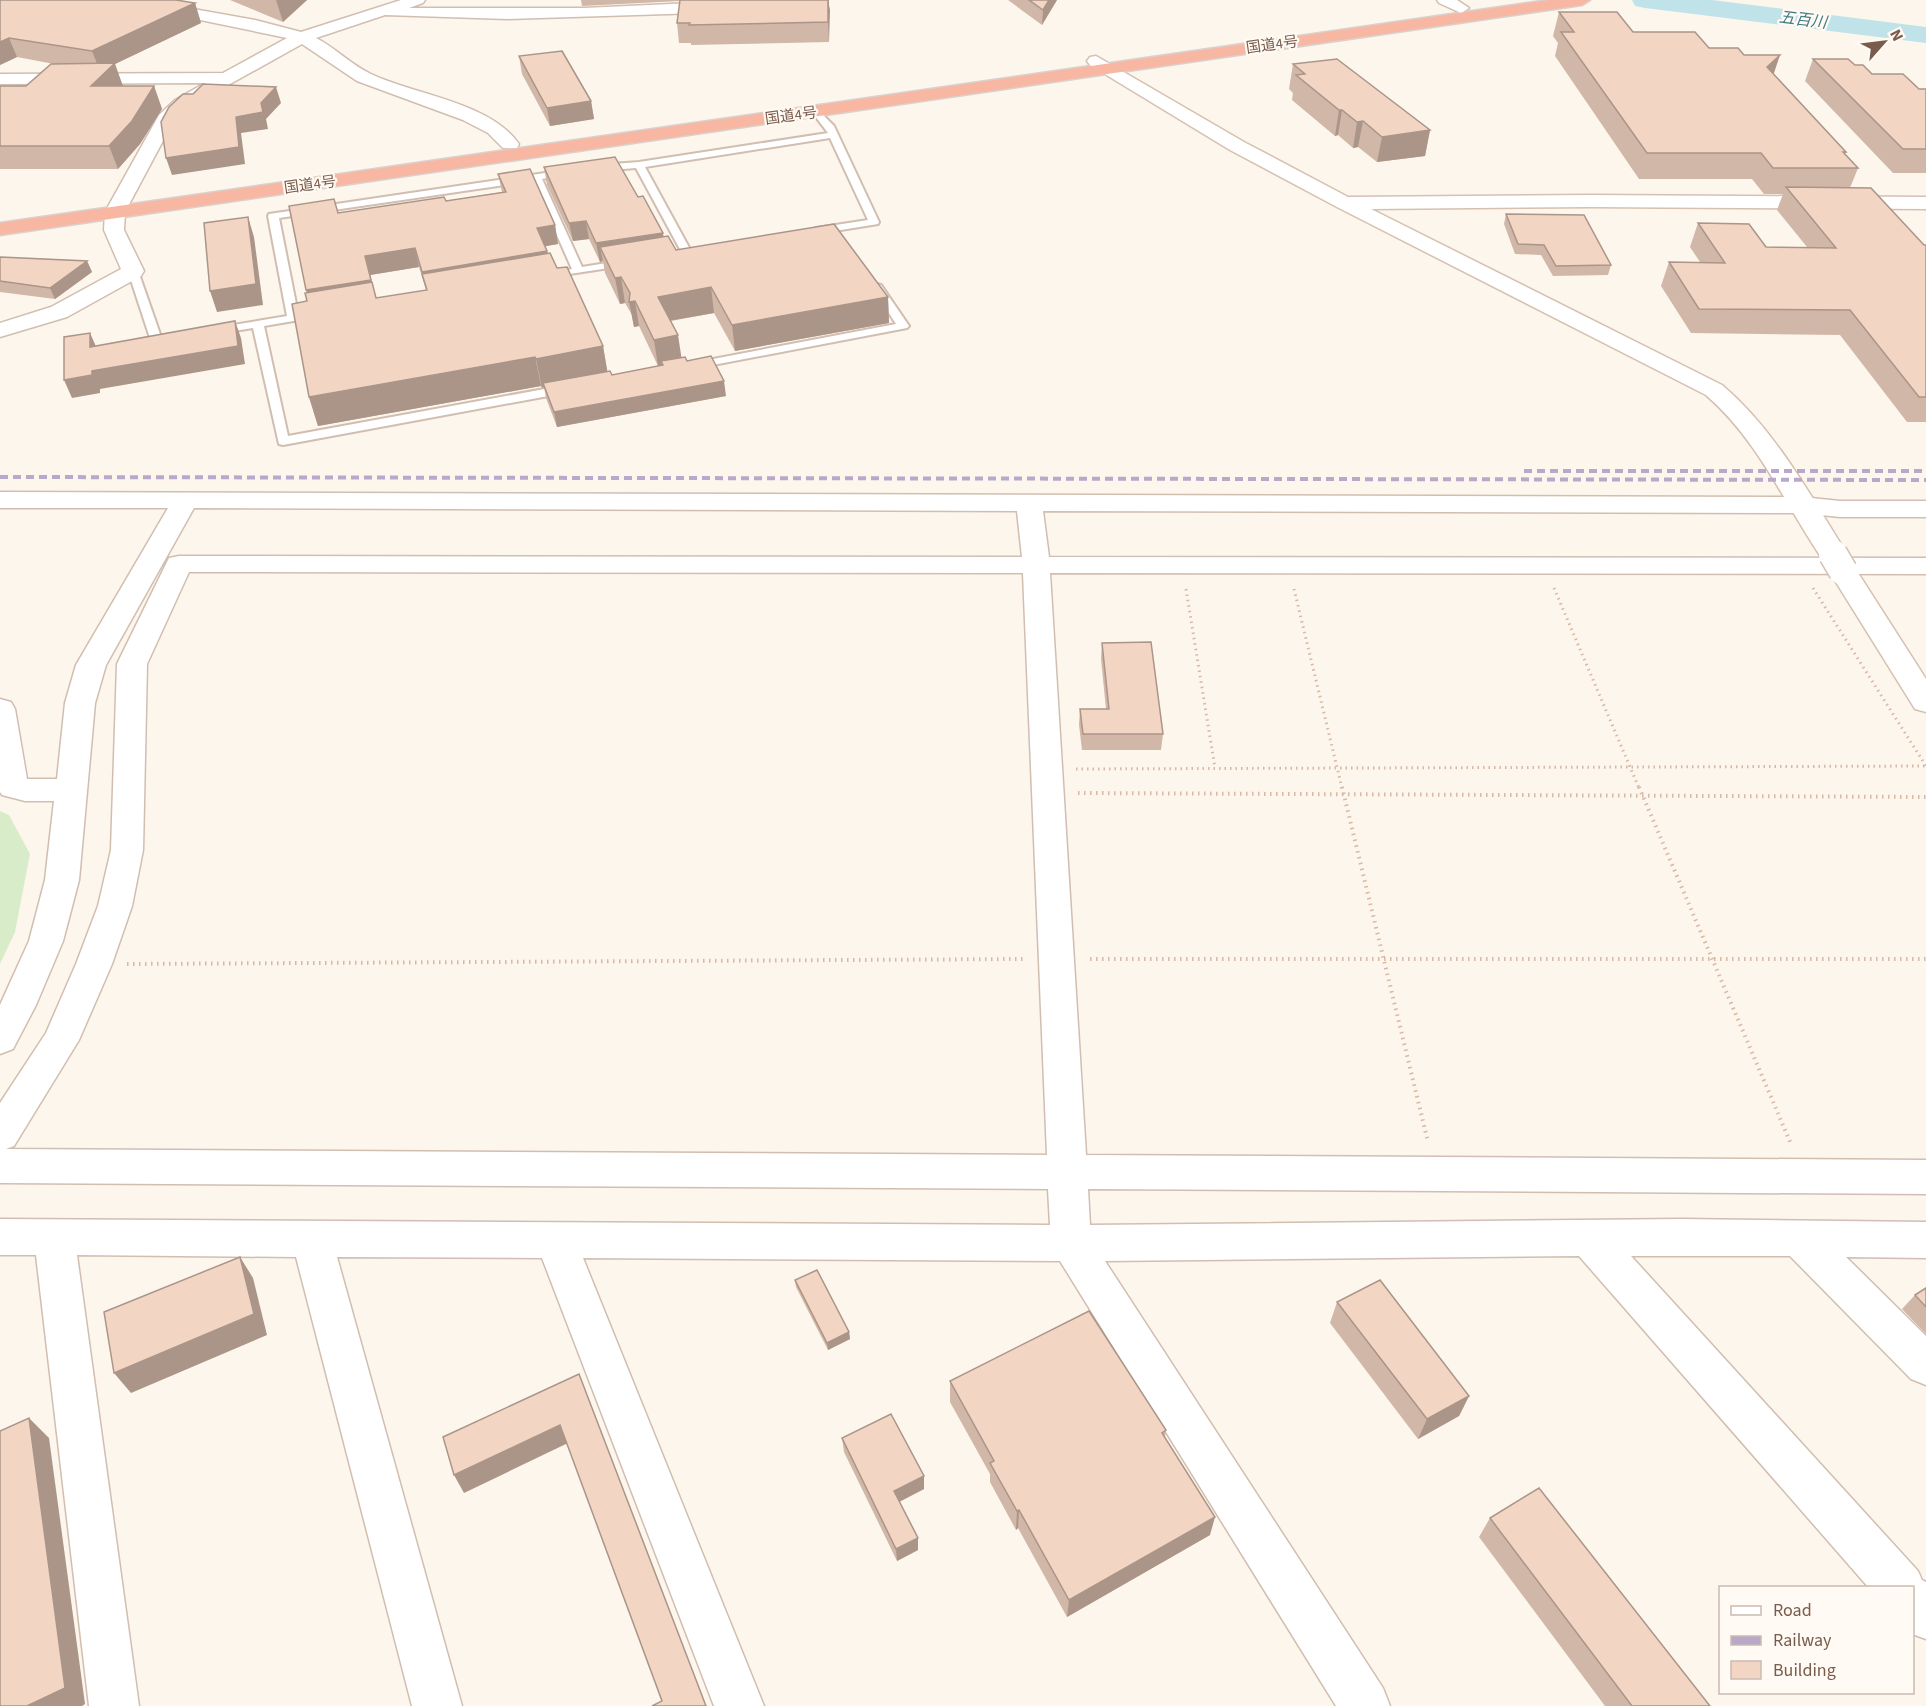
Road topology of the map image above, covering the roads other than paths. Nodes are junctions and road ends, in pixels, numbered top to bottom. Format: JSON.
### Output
{"nodes":[{"id":1,"x":124,"y":0,"type":"edge"},
{"id":2,"x":417,"y":0,"type":"edge"},
{"id":3,"x":701,"y":0,"type":"edge"},
{"id":4,"x":1582,"y":0,"type":"edge"},
{"id":5,"x":1511,"y":1,"type":"edge"},
{"id":6,"x":1453,"y":4,"type":"edge"},
{"id":7,"x":377,"y":11,"type":"junction"},
{"id":8,"x":302,"y":37,"type":"junction"},
{"id":9,"x":1103,"y":65,"type":"junction"},
{"id":10,"x":226,"y":78,"type":"junction"},
{"id":11,"x":0,"y":79,"type":"edge"},
{"id":12,"x":817,"y":112,"type":"junction"},
{"id":13,"x":833,"y":135,"type":"junction"},
{"id":14,"x":510,"y":144,"type":"junction"},
{"id":15,"x":639,"y":165,"type":"junction"},
{"id":16,"x":592,"y":169,"type":"edge"},
{"id":17,"x":581,"y":171,"type":"edge"},
{"id":18,"x":536,"y":177,"type":"junction"},
{"id":19,"x":1926,"y":202,"type":"edge"},
{"id":20,"x":1344,"y":203,"type":"junction"},
{"id":21,"x":118,"y":205,"type":"junction"},
{"id":22,"x":0,"y":215,"type":"edge"},
{"id":23,"x":0,"y":229,"type":"edge"},
{"id":24,"x":802,"y":234,"type":"edge"},
{"id":25,"x":687,"y":253,"type":"edge"},
{"id":26,"x":632,"y":262,"type":"edge"},
{"id":27,"x":133,"y":271,"type":"junction"},
{"id":28,"x":578,"y":271,"type":"junction"},
{"id":29,"x":870,"y":277,"type":"edge"},
{"id":30,"x":532,"y":278,"type":"edge"},
{"id":31,"x":327,"y":312,"type":"edge"},
{"id":32,"x":293,"y":318,"type":"junction"},
{"id":33,"x":258,"y":324,"type":"junction"},
{"id":34,"x":0,"y":330,"type":"edge"},
{"id":35,"x":202,"y":333,"type":"edge"},
{"id":36,"x":179,"y":337,"type":"edge"},
{"id":37,"x":681,"y":368,"type":"edge"},
{"id":38,"x":576,"y":387,"type":"edge"},
{"id":39,"x":0,"y":500,"type":"edge"},
{"id":40,"x":186,"y":500,"type":"junction"},
{"id":41,"x":1029,"y":503,"type":"junction"},
{"id":42,"x":1802,"y":505,"type":"junction"},
{"id":43,"x":1926,"y":508,"type":"edge"},
{"id":44,"x":164,"y":564,"type":"junction"},
{"id":45,"x":1036,"y":564,"type":"junction"},
{"id":46,"x":1926,"y":566,"type":"edge"},
{"id":47,"x":1926,"y":702,"type":"edge"},
{"id":48,"x":0,"y":709,"type":"edge"},
{"id":49,"x":72,"y":790,"type":"junction"},
{"id":50,"x":0,"y":1039,"type":"edge"},
{"id":51,"x":0,"y":1135,"type":"edge"},
{"id":52,"x":0,"y":1166,"type":"edge"},
{"id":53,"x":1066,"y":1173,"type":"junction"},
{"id":54,"x":1926,"y":1177,"type":"edge"},
{"id":55,"x":0,"y":1237,"type":"edge"},
{"id":56,"x":54,"y":1238,"type":"junction"},
{"id":57,"x":1589,"y":1238,"type":"junction"},
{"id":58,"x":311,"y":1239,"type":"junction"},
{"id":59,"x":1800,"y":1239,"type":"junction"},
{"id":60,"x":556,"y":1240,"type":"junction"},
{"id":61,"x":1926,"y":1240,"type":"edge"},
{"id":62,"x":1071,"y":1243,"type":"junction"},
{"id":63,"x":1926,"y":1365,"type":"edge"},
{"id":64,"x":1900,"y":1586,"type":"edge"},
{"id":65,"x":1914,"y":1602,"type":"edge"},
{"id":66,"x":1926,"y":1615,"type":"edge"},
{"id":67,"x":114,"y":1706,"type":"edge"},
{"id":68,"x":437,"y":1706,"type":"edge"},
{"id":69,"x":740,"y":1706,"type":"edge"},
{"id":70,"x":1365,"y":1706,"type":"edge"}],
"edges":[{"from":1,"to":8,"type":"street"},
{"from":2,"to":7,"type":"street"},
{"from":3,"to":7,"type":"street"},
{"from":4,"to":9,"type":"highway","name":"国道4号"},
{"from":5,"to":6,"type":"highway","name":"国道4号"},
{"from":6,"to":9,"type":"highway","name":"国道4号"},
{"from":7,"to":8,"type":"street"},
{"from":8,"to":10,"type":"street"},
{"from":8,"to":14,"type":"street"},
{"from":9,"to":12,"type":"highway","name":"国道4号"},
{"from":9,"to":14,"type":"highway","name":"国道4号"},
{"from":9,"to":20,"type":"street"},
{"from":10,"to":11,"type":"street"},
{"from":10,"to":21,"type":"street"},
{"from":12,"to":13,"type":"lane"},
{"from":12,"to":21,"type":"highway","name":"国道4号"},
{"from":13,"to":15,"type":"lane"},
{"from":13,"to":24,"type":"lane"},
{"from":14,"to":21,"type":"highway","name":"国道4号"},
{"from":15,"to":16,"type":"lane"},
{"from":15,"to":25,"type":"lane"},
{"from":17,"to":18,"type":"lane"},
{"from":18,"to":28,"type":"lane"},
{"from":18,"to":32,"type":"lane"},
{"from":19,"to":20,"type":"street"},
{"from":20,"to":42,"type":"street"},
{"from":21,"to":22,"type":"highway","name":"国道4号"},
{"from":21,"to":23,"type":"highway","name":"国道4号"},
{"from":21,"to":27,"type":"street"},
{"from":26,"to":28,"type":"lane"},
{"from":27,"to":34,"type":"street"},
{"from":27,"to":36,"type":"lane"},
{"from":28,"to":30,"type":"lane"},
{"from":29,"to":37,"type":"lane"},
{"from":31,"to":32,"type":"lane"},
{"from":32,"to":33,"type":"lane"},
{"from":33,"to":35,"type":"lane"},
{"from":33,"to":38,"type":"lane"},
{"from":39,"to":40,"type":"street"},
{"from":40,"to":41,"type":"street"},
{"from":40,"to":44,"type":"street"},
{"from":41,"to":42,"type":"street"},
{"from":41,"to":45,"type":"street"},
{"from":42,"to":43,"type":"street"},
{"from":42,"to":47,"type":"street"},
{"from":44,"to":45,"type":"street"},
{"from":44,"to":49,"type":"street"},
{"from":44,"to":51,"type":"street"},
{"from":45,"to":46,"type":"street"},
{"from":45,"to":53,"type":"street"},
{"from":48,"to":49,"type":"street"},
{"from":49,"to":50,"type":"street"},
{"from":52,"to":53,"type":"street"},
{"from":53,"to":54,"type":"street"},
{"from":53,"to":62,"type":"street"},
{"from":55,"to":56,"type":"street"},
{"from":56,"to":58,"type":"street"},
{"from":56,"to":67,"type":"street"},
{"from":57,"to":59,"type":"street"},
{"from":57,"to":62,"type":"street"},
{"from":57,"to":64,"type":"street"},
{"from":58,"to":60,"type":"street"},
{"from":58,"to":68,"type":"street"},
{"from":59,"to":61,"type":"street"},
{"from":59,"to":63,"type":"street"},
{"from":60,"to":62,"type":"street"},
{"from":60,"to":69,"type":"street"},
{"from":62,"to":70,"type":"street"},
{"from":65,"to":66,"type":"street"}]}
